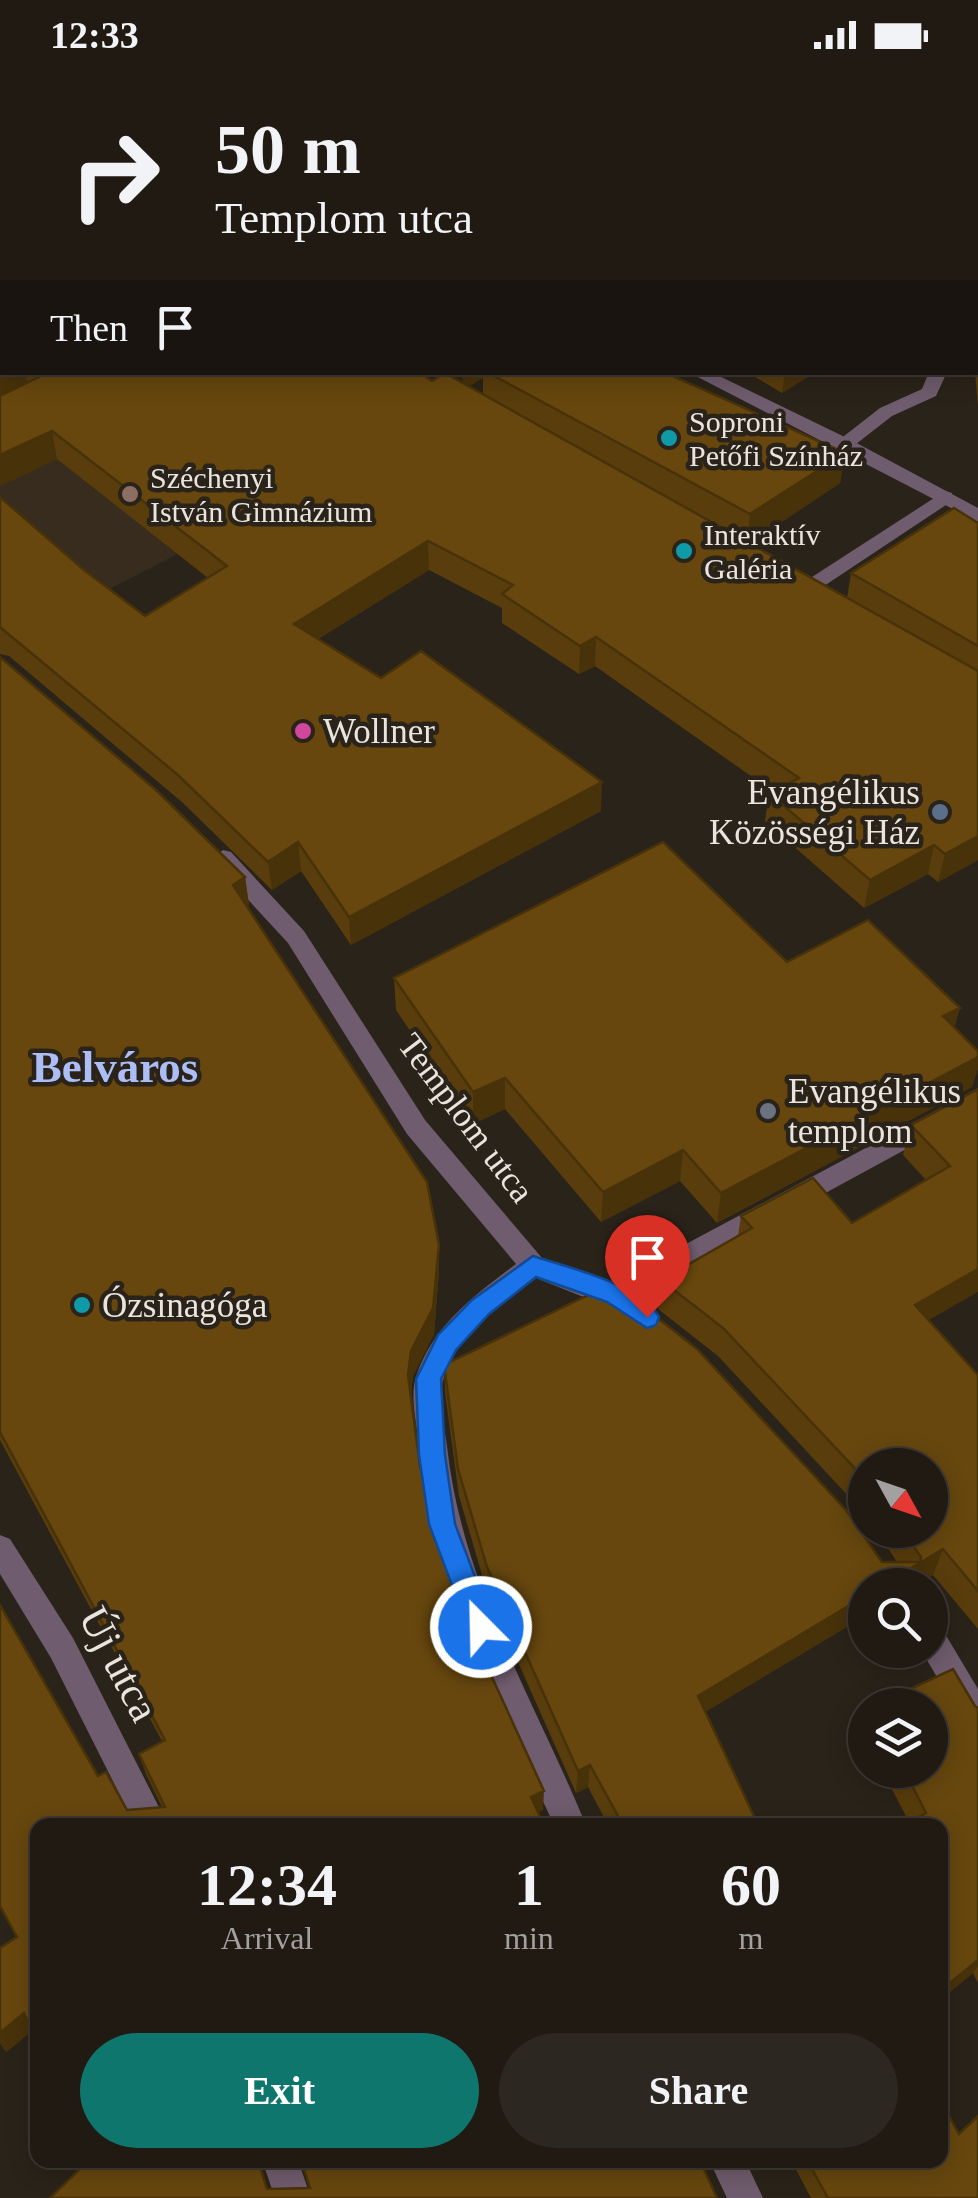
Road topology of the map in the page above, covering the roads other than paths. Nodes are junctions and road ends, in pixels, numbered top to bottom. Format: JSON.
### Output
{"nodes":[{"id":1,"x":702,"y":375,"type":"edge"},
{"id":2,"x":937,"y":375,"type":"edge"},
{"id":3,"x":844,"y":444,"type":"junction"},
{"id":4,"x":945,"y":496,"type":"junction"},
{"id":5,"x":978,"y":516,"type":"edge"},
{"id":6,"x":805,"y":590,"type":"edge"},
{"id":7,"x":198,"y":836,"type":"edge"},
{"id":8,"x":978,"y":1098,"type":"edge"},
{"id":9,"x":533,"y":1266,"type":"junction"},
{"id":10,"x":615,"y":1295,"type":"junction"},
{"id":11,"x":647,"y":1317,"type":"edge"},
{"id":12,"x":0,"y":1548,"type":"edge"},
{"id":13,"x":948,"y":1667,"type":"edge"},
{"id":14,"x":978,"y":1716,"type":"edge"},
{"id":15,"x":148,"y":1818,"type":"edge"},
{"id":16,"x":567,"y":1818,"type":"edge"},
{"id":17,"x":283,"y":2168,"type":"edge"},
{"id":18,"x":731,"y":2168,"type":"edge"},
{"id":19,"x":292,"y":2198,"type":"edge"},
{"id":20,"x":745,"y":2198,"type":"edge"}],
"edges":[{"from":1,"to":3,"type":"street"},
{"from":2,"to":3,"type":"street"},
{"from":3,"to":4,"type":"street"},
{"from":4,"to":5,"type":"street"},
{"from":4,"to":6,"type":"street"},
{"from":7,"to":9,"type":"street","name":"Templom utca"},
{"from":8,"to":10,"type":"street"},
{"from":9,"to":10,"type":"street"},
{"from":9,"to":16,"type":"street"},
{"from":10,"to":11,"type":"street"},
{"from":12,"to":15,"type":"street","name":"Új utca"},
{"from":13,"to":14,"type":"street"},
{"from":17,"to":19,"type":"street"},
{"from":18,"to":20,"type":"street"}]}
